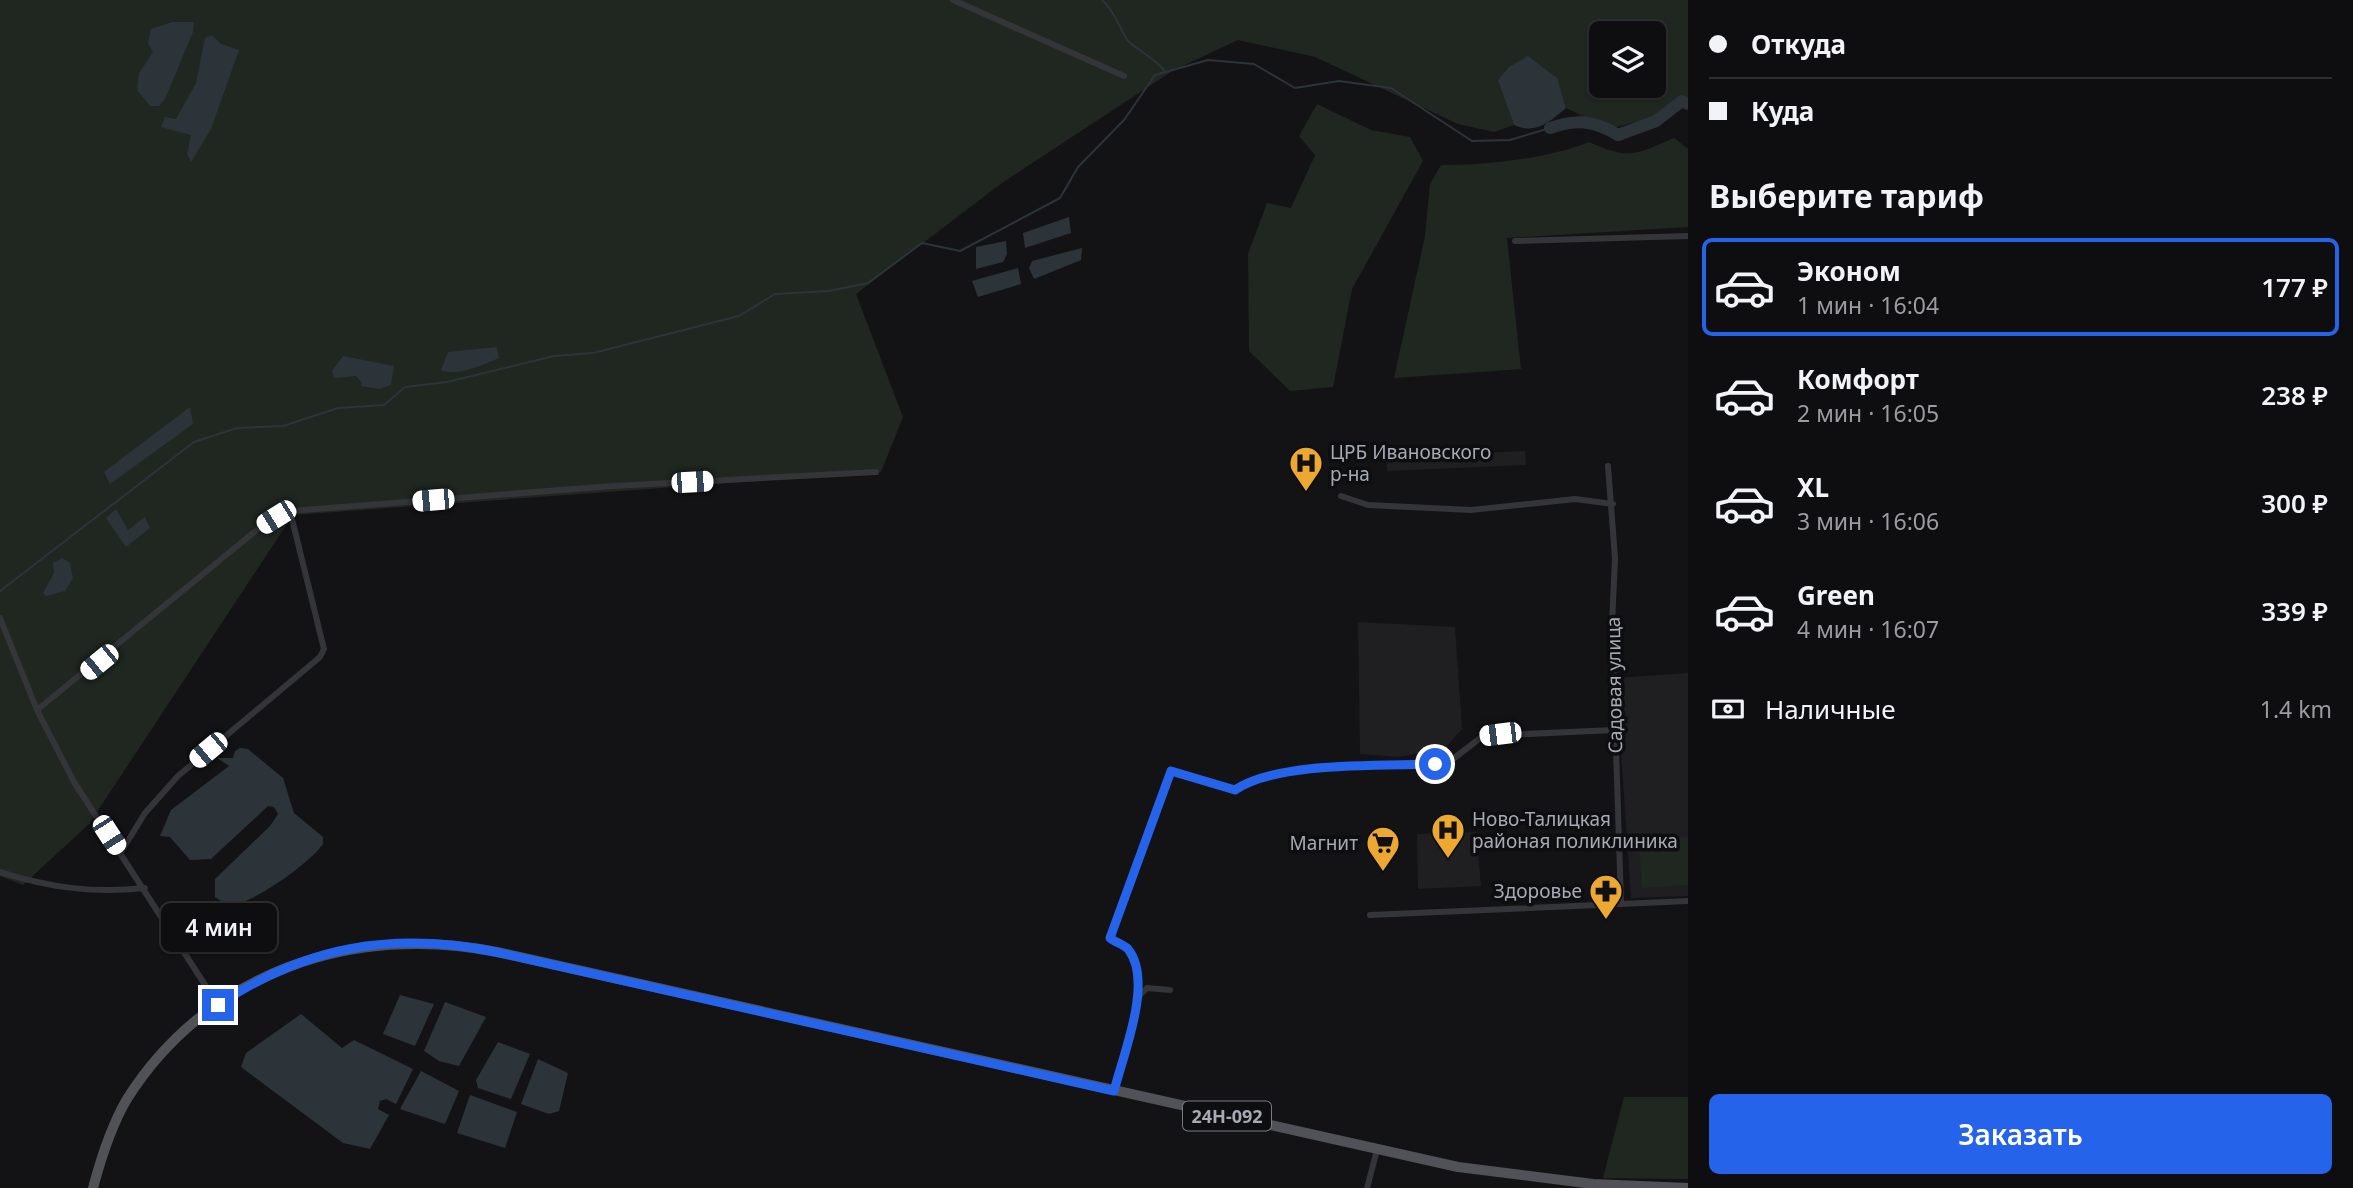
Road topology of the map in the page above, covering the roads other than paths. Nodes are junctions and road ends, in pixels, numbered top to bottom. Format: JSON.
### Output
{"nodes":[{"id":1,"x":953,"y":0,"type":"edge"},
{"id":2,"x":1124,"y":76,"type":"dead end"},
{"id":3,"x":1688,"y":236,"type":"edge"},
{"id":4,"x":1515,"y":242,"type":"dead end"},
{"id":5,"x":1608,"y":466,"type":"dead end"},
{"id":6,"x":876,"y":472,"type":"dead end"},
{"id":7,"x":1341,"y":496,"type":"dead end"},
{"id":8,"x":1613,"y":504,"type":"junction"},
{"id":9,"x":290,"y":511,"type":"junction"},
{"id":10,"x":0,"y":618,"type":"edge"},
{"id":11,"x":37,"y":710,"type":"junction"},
{"id":12,"x":1615,"y":730,"type":"junction"},
{"id":13,"x":121,"y":852,"type":"junction"},
{"id":14,"x":0,"y":872,"type":"edge"},
{"id":15,"x":145,"y":888,"type":"junction"},
{"id":16,"x":1688,"y":901,"type":"edge"},
{"id":17,"x":1621,"y":903,"type":"junction"},
{"id":18,"x":1370,"y":915,"type":"dead end"},
{"id":19,"x":1170,"y":990,"type":"dead end"},
{"id":20,"x":1140,"y":995,"type":"junction"},
{"id":21,"x":218,"y":1005,"type":"junction"},
{"id":22,"x":1114,"y":1091,"type":"junction"},
{"id":23,"x":1377,"y":1150,"type":"junction"},
{"id":24,"x":93,"y":1188,"type":"edge"},
{"id":25,"x":1367,"y":1188,"type":"edge"},
{"id":26,"x":1688,"y":1188,"type":"edge"}],
"edges":[{"from":1,"to":2,"type":"street"},
{"from":3,"to":4,"type":"street"},
{"from":5,"to":8,"type":"street","name":"Садовая улица"},
{"from":6,"to":9,"type":"street"},
{"from":7,"to":8,"type":"street"},
{"from":8,"to":12,"type":"street","name":"Садовая улица"},
{"from":9,"to":11,"type":"street"},
{"from":9,"to":13,"type":"street"},
{"from":10,"to":11,"type":"street"},
{"from":11,"to":13,"type":"street"},
{"from":12,"to":17,"type":"street","name":"Садовая улица"},
{"from":12,"to":20,"type":"street"},
{"from":13,"to":15,"type":"street"},
{"from":14,"to":15,"type":"street"},
{"from":15,"to":21,"type":"street"},
{"from":16,"to":17,"type":"street"},
{"from":17,"to":18,"type":"street"},
{"from":19,"to":20,"type":"street"},
{"from":20,"to":22,"type":"street"},
{"from":21,"to":22,"type":"main road","number":"24Н-092"},
{"from":21,"to":24,"type":"main road","number":"24Н-092"},
{"from":22,"to":23,"type":"main road","number":"24Н-092"},
{"from":23,"to":25,"type":"street"},
{"from":23,"to":26,"type":"main road","number":"24Н-092"}]}
